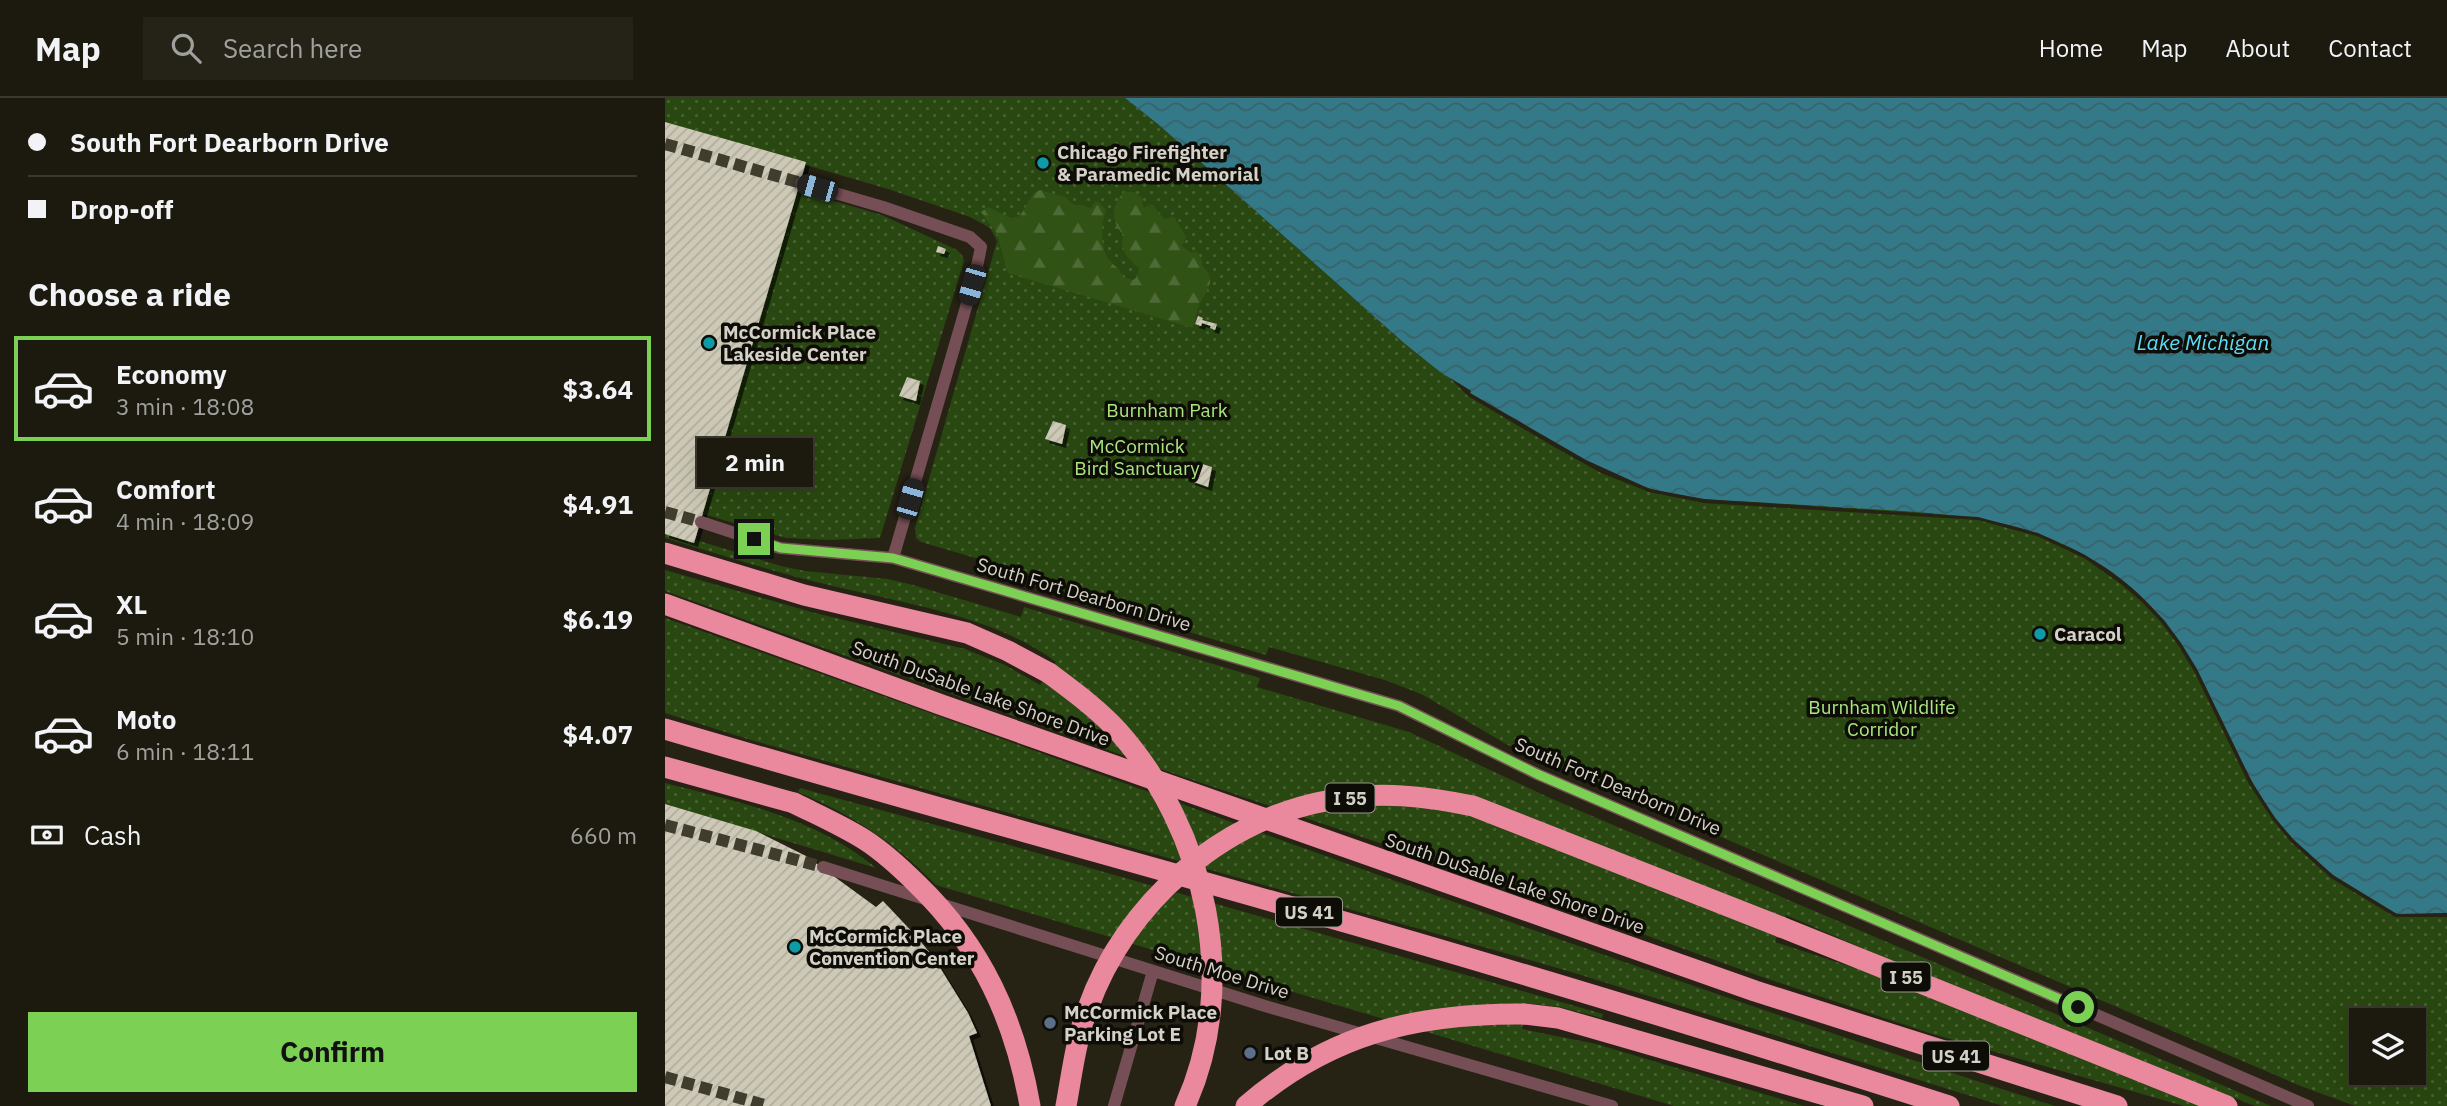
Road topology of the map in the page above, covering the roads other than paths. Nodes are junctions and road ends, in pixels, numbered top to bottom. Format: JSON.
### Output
{"nodes":[{"id":1,"x":801,"y":183,"type":"tunnel mouth"},
{"id":2,"x":701,"y":522,"type":"tunnel mouth"},
{"id":3,"x":665,"y":553,"type":"edge"},
{"id":4,"x":893,"y":558,"type":"junction"},
{"id":5,"x":665,"y":604,"type":"edge"},
{"id":6,"x":665,"y":729,"type":"edge"},
{"id":7,"x":665,"y":767,"type":"edge"},
{"id":8,"x":823,"y":867,"type":"tunnel mouth"},
{"id":9,"x":1153,"y":971,"type":"junction"},
{"id":10,"x":1030,"y":1106,"type":"edge"},
{"id":11,"x":1066,"y":1106,"type":"edge"},
{"id":12,"x":1114,"y":1106,"type":"edge"},
{"id":13,"x":1185,"y":1106,"type":"edge"},
{"id":14,"x":1246,"y":1106,"type":"edge"},
{"id":15,"x":1612,"y":1106,"type":"edge"},
{"id":16,"x":1863,"y":1106,"type":"edge"},
{"id":17,"x":1949,"y":1106,"type":"edge"},
{"id":18,"x":2117,"y":1106,"type":"edge"},
{"id":19,"x":2227,"y":1106,"type":"edge"},
{"id":20,"x":2308,"y":1106,"type":"edge"}],
"edges":[{"from":1,"to":4,"type":"street"},
{"from":2,"to":4,"type":"street","name":"South Fort Dearborn Drive"},
{"from":3,"to":13,"type":"highway","bridge":true},
{"from":4,"to":20,"type":"street","name":"South Fort Dearborn Drive"},
{"from":5,"to":18,"type":"highway","name":"South DuSable Lake Shore Drive","number":"US 41"},
{"from":6,"to":17,"type":"highway","number":"US 41"},
{"from":7,"to":10,"type":"highway","bridge":true},
{"from":8,"to":9,"type":"street","name":"South Moe Drive"},
{"from":9,"to":12,"type":"street"},
{"from":9,"to":15,"type":"street","name":"South Moe Drive"},
{"from":11,"to":19,"type":"highway","number":"I 55","bridge":true},
{"from":14,"to":16,"type":"highway","bridge":true}]}
